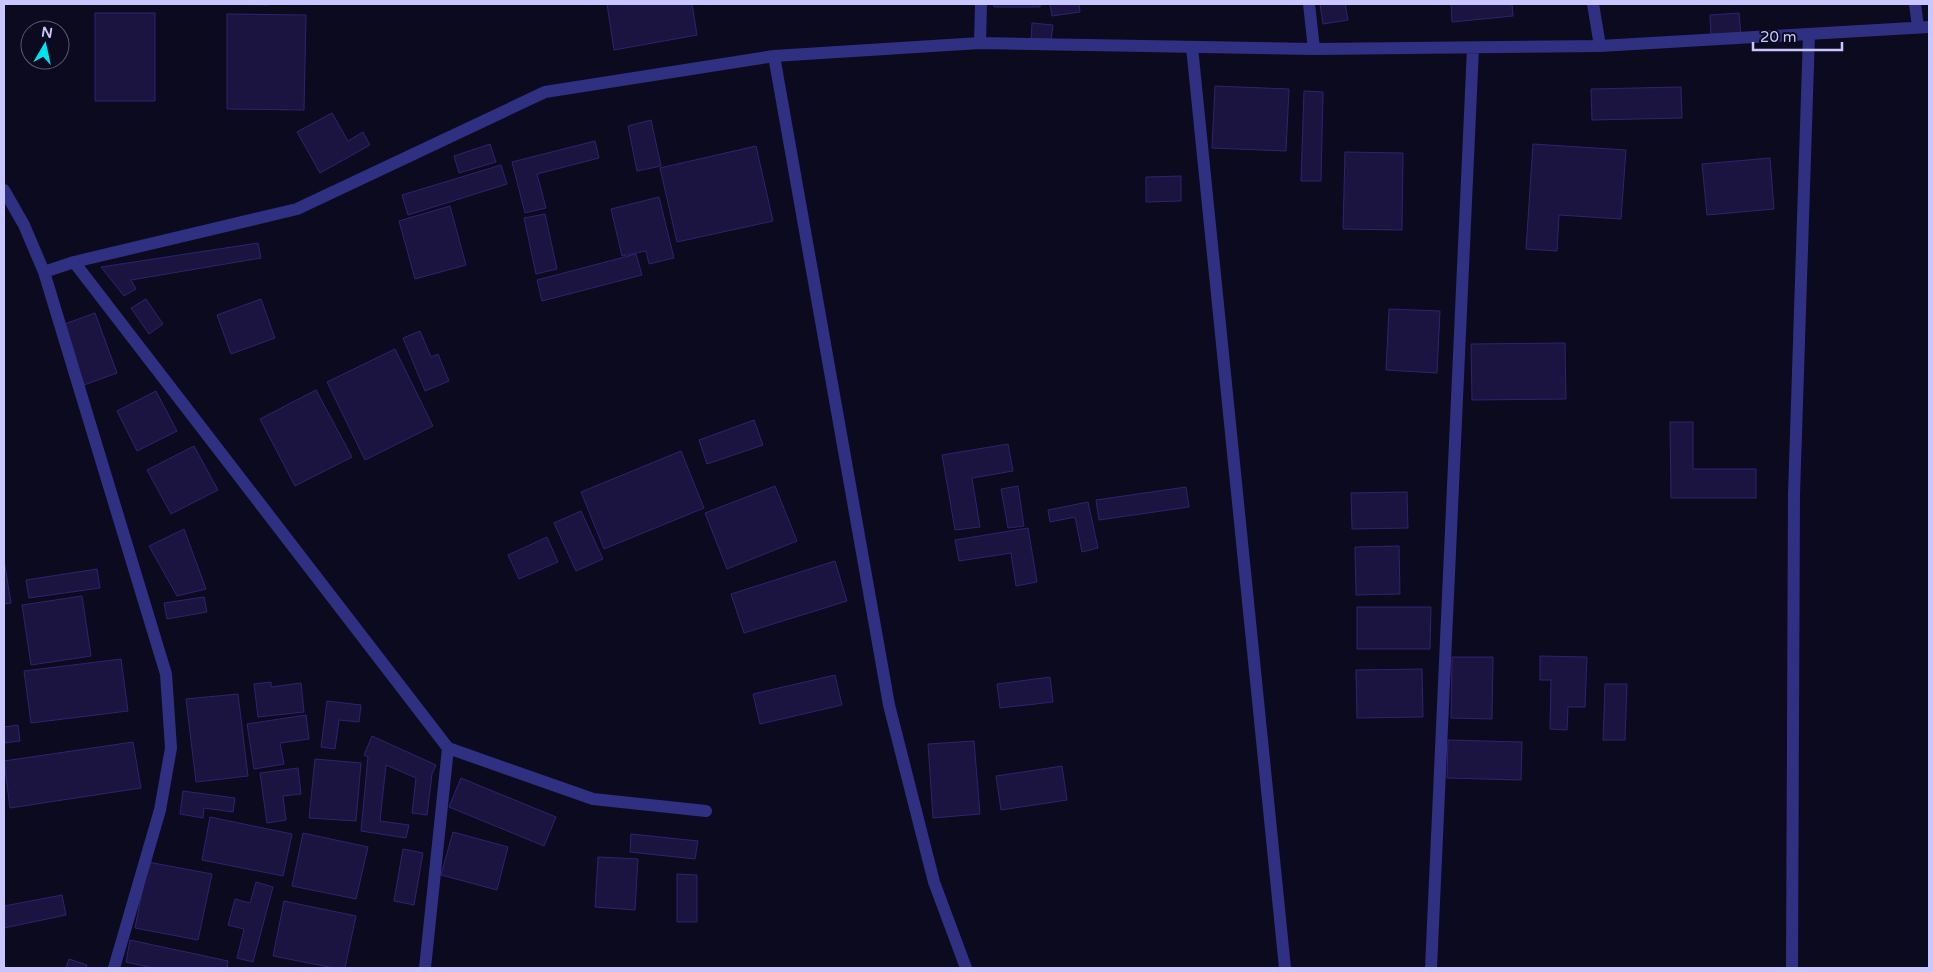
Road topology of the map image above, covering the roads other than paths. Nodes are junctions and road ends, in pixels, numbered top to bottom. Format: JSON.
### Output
{"nodes":[{"id":1,"x":980,"y":4,"type":"edge"},
{"id":2,"x":1309,"y":4,"type":"edge"},
{"id":3,"x":1593,"y":4,"type":"edge"},
{"id":4,"x":1915,"y":4,"type":"edge"},
{"id":5,"x":1924,"y":27,"type":"edge"},
{"id":6,"x":1809,"y":34,"type":"junction"},
{"id":7,"x":980,"y":43,"type":"junction"},
{"id":8,"x":1600,"y":46,"type":"junction"},
{"id":9,"x":1192,"y":47,"type":"junction"},
{"id":10,"x":1473,"y":48,"type":"junction"},
{"id":11,"x":1314,"y":49,"type":"junction"},
{"id":12,"x":774,"y":56,"type":"junction"},
{"id":13,"x":4,"y":190,"type":"edge"},
{"id":14,"x":74,"y":262,"type":"junction"},
{"id":15,"x":44,"y":272,"type":"junction"},
{"id":16,"x":448,"y":748,"type":"junction"},
{"id":17,"x":706,"y":811,"type":"dead end"},
{"id":18,"x":114,"y":968,"type":"edge"},
{"id":19,"x":425,"y":968,"type":"edge"},
{"id":20,"x":966,"y":968,"type":"edge"},
{"id":21,"x":1285,"y":968,"type":"edge"},
{"id":22,"x":1431,"y":968,"type":"edge"},
{"id":23,"x":1792,"y":968,"type":"edge"}],
"edges":[{"from":1,"to":7,"type":"street"},
{"from":2,"to":11,"type":"street"},
{"from":3,"to":8,"type":"street"},
{"from":4,"to":5,"type":"street"},
{"from":5,"to":6,"type":"street"},
{"from":6,"to":8,"type":"street"},
{"from":6,"to":23,"type":"street"},
{"from":7,"to":9,"type":"street"},
{"from":7,"to":12,"type":"street"},
{"from":8,"to":10,"type":"street"},
{"from":9,"to":11,"type":"street"},
{"from":9,"to":21,"type":"street"},
{"from":10,"to":11,"type":"street"},
{"from":10,"to":22,"type":"street"},
{"from":12,"to":14,"type":"street"},
{"from":12,"to":20,"type":"street"},
{"from":13,"to":15,"type":"street"},
{"from":14,"to":15,"type":"street"},
{"from":14,"to":16,"type":"street"},
{"from":15,"to":18,"type":"street"},
{"from":16,"to":17,"type":"street"},
{"from":16,"to":19,"type":"street"}]}
